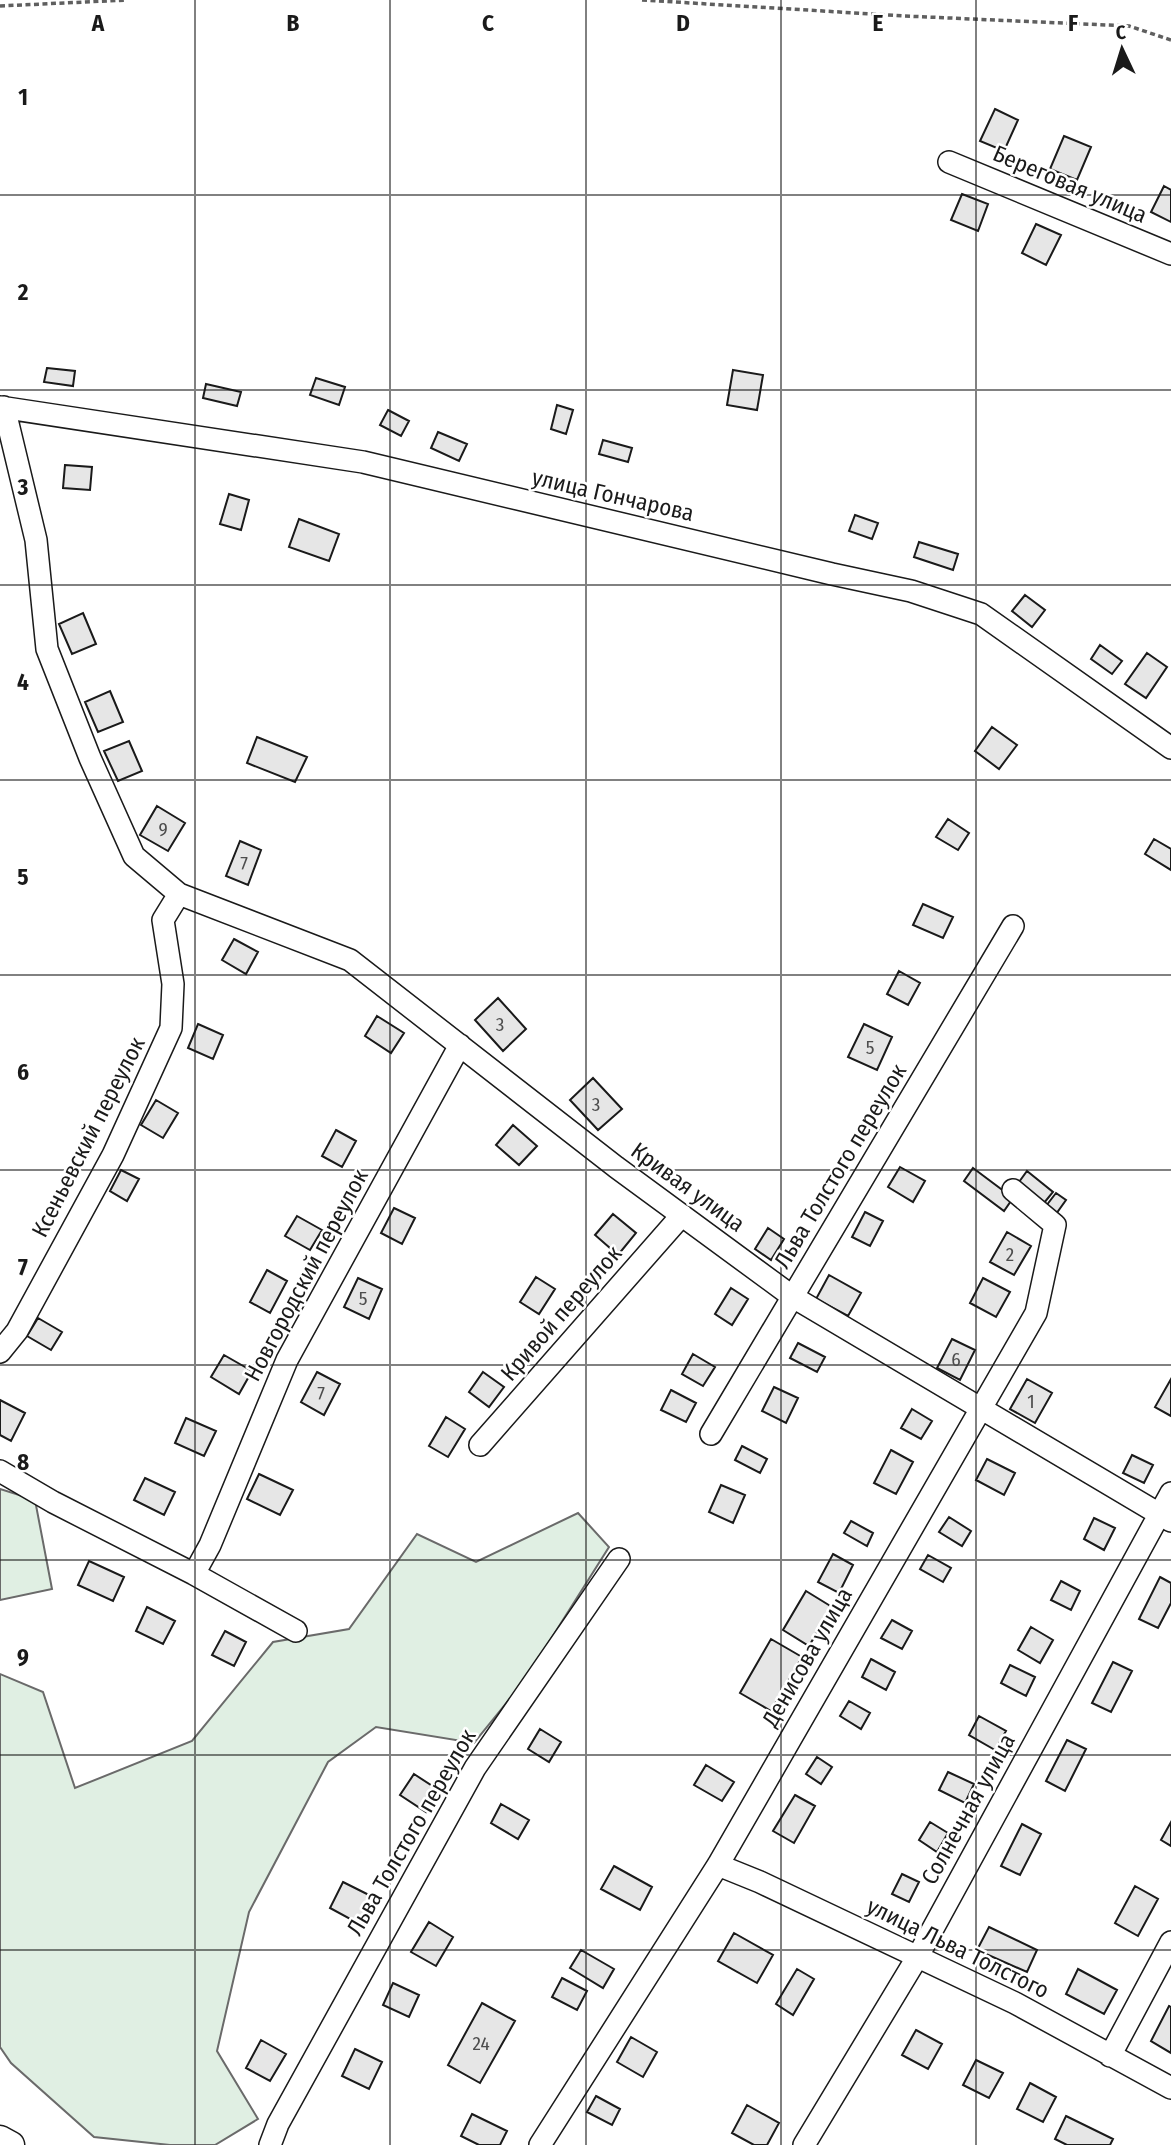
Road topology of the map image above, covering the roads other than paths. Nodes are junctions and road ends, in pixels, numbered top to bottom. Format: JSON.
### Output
{"nodes":[{"id":1,"x":949,"y":162,"type":"dead end"},
{"id":2,"x":1171,"y":254,"type":"edge"},
{"id":3,"x":2,"y":407,"type":"edge"},
{"id":4,"x":1171,"y":748,"type":"edge"},
{"id":5,"x":179,"y":894,"type":"junction"},
{"id":6,"x":1013,"y":926,"type":"dead end"},
{"id":7,"x":460,"y":1045,"type":"junction"},
{"id":8,"x":1013,"y":1190,"type":"dead end"},
{"id":9,"x":682,"y":1215,"type":"junction"},
{"id":10,"x":793,"y":1297,"type":"junction"},
{"id":11,"x":0,"y":1352,"type":"edge"},
{"id":12,"x":981,"y":1409,"type":"junction"},
{"id":13,"x":712,"y":1434,"type":"dead end"},
{"id":14,"x":480,"y":1445,"type":"dead end"},
{"id":15,"x":0,"y":1471,"type":"edge"},
{"id":16,"x":1171,"y":1493,"type":"edge"},
{"id":17,"x":1165,"y":1517,"type":"edge"},
{"id":18,"x":619,"y":1559,"type":"dead end"},
{"id":19,"x":194,"y":1574,"type":"junction"},
{"id":20,"x":296,"y":1631,"type":"dead end"},
{"id":21,"x":718,"y":1865,"type":"junction"},
{"id":22,"x":1171,"y":1942,"type":"edge"},
{"id":23,"x":918,"y":1956,"type":"junction"},
{"id":24,"x":1110,"y":2056,"type":"junction"},
{"id":25,"x":1171,"y":2088,"type":"edge"},
{"id":26,"x":0,"y":2139,"type":"edge"},
{"id":27,"x":11,"y":2145,"type":"edge"},
{"id":28,"x":270,"y":2145,"type":"edge"},
{"id":29,"x":540,"y":2145,"type":"edge"},
{"id":30,"x":804,"y":2145,"type":"edge"}],
"edges":[{"from":1,"to":2,"type":"street","name":"Береговая улица"},
{"from":3,"to":4,"type":"street","name":"улица Гончарова"},
{"from":3,"to":5,"type":"street","name":"Кривая улица"},
{"from":5,"to":7,"type":"street","name":"Кривая улица"},
{"from":5,"to":11,"type":"street","name":"Ксеньевский переулок"},
{"from":6,"to":10,"type":"street","name":"Льва Толстого переулок"},
{"from":7,"to":9,"type":"street","name":"Кривая улица"},
{"from":7,"to":19,"type":"street","name":"Новгородский переулок"},
{"from":8,"to":12,"type":"street","name":"Денисова улица"},
{"from":9,"to":10,"type":"street","name":"Кривая улица"},
{"from":9,"to":14,"type":"street","name":"Кривой переулок"},
{"from":10,"to":12,"type":"street","name":"Кривая улица"},
{"from":10,"to":13,"type":"street","name":"Льва Толстого переулок"},
{"from":12,"to":17,"type":"street","name":"Кривая улица"},
{"from":12,"to":21,"type":"street","name":"Денисова улица"},
{"from":15,"to":19,"type":"street"},
{"from":16,"to":17,"type":"street","name":"Солнечная улица"},
{"from":17,"to":23,"type":"street","name":"Солнечная улица"},
{"from":18,"to":28,"type":"street","name":"Льва Толстого переулок"},
{"from":19,"to":20,"type":"street"},
{"from":21,"to":23,"type":"street","name":"улица Льва Толстого"},
{"from":21,"to":29,"type":"street","name":"Денисова улица"},
{"from":22,"to":24,"type":"street"},
{"from":23,"to":24,"type":"street","name":"улица Льва Толстого"},
{"from":23,"to":30,"type":"street","name":"Солнечная улица"},
{"from":24,"to":25,"type":"street","name":"улица Льва Толстого"},
{"from":26,"to":27,"type":"main road"}]}
